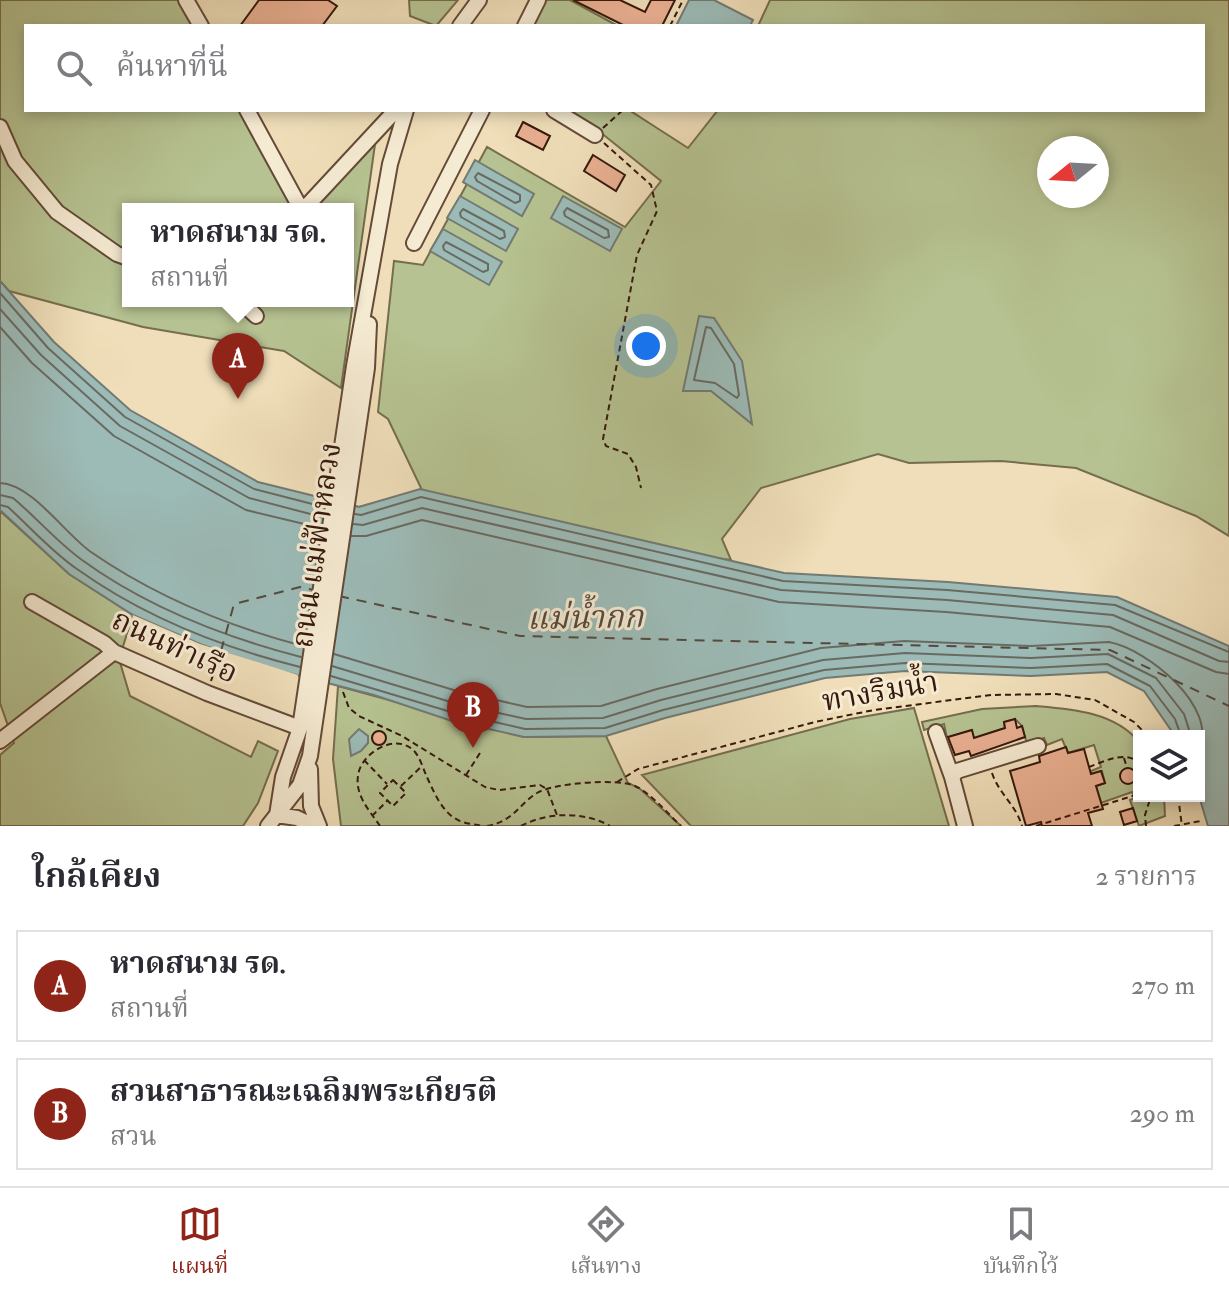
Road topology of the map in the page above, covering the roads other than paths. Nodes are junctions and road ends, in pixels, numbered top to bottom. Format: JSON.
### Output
{"nodes":[{"id":1,"x":186,"y":0,"type":"edge"},
{"id":2,"x":479,"y":0,"type":"edge"},
{"id":3,"x":538,"y":0,"type":"edge"},
{"id":4,"x":200,"y":24,"type":"edge"},
{"id":5,"x":461,"y":24,"type":"edge"},
{"id":6,"x":526,"y":24,"type":"edge"},
{"id":7,"x":248,"y":112,"type":"edge"},
{"id":8,"x":394,"y":112,"type":"edge"},
{"id":9,"x":405,"y":112,"type":"edge"},
{"id":10,"x":481,"y":112,"type":"edge"},
{"id":11,"x":557,"y":112,"type":"edge"},
{"id":12,"x":0,"y":127,"type":"edge"},
{"id":13,"x":595,"y":135,"type":"road end"},
{"id":14,"x":300,"y":203,"type":"edge"},
{"id":15,"x":309,"y":203,"type":"edge"},
{"id":16,"x":414,"y":243,"type":"dead end"},
{"id":17,"x":122,"y":256,"type":"edge"},
{"id":18,"x":246,"y":307,"type":"edge"},
{"id":19,"x":256,"y":316,"type":"dead end"},
{"id":20,"x":32,"y":602,"type":"dead end"},
{"id":21,"x":114,"y":652,"type":"junction"},
{"id":22,"x":313,"y":696,"type":"junction"},
{"id":23,"x":300,"y":728,"type":"junction"},
{"id":24,"x":936,"y":732,"type":"dead end"},
{"id":25,"x":0,"y":741,"type":"edge"},
{"id":26,"x":1038,"y":746,"type":"dead end"},
{"id":27,"x":310,"y":756,"type":"junction"},
{"id":28,"x":952,"y":777,"type":"junction"},
{"id":29,"x":272,"y":821,"type":"edge"},
{"id":30,"x":317,"y":826,"type":"edge"},
{"id":31,"x":965,"y":826,"type":"edge"}],
"edges":[{"from":1,"to":4,"type":"street"},
{"from":2,"to":5,"type":"street"},
{"from":3,"to":6,"type":"street"},
{"from":7,"to":14,"type":"street"},
{"from":8,"to":15,"type":"street"},
{"from":9,"to":22,"type":"street","name":"ถนน แม่ฟ้าหลวง"},
{"from":10,"to":16,"type":"street"},
{"from":11,"to":13,"type":"street"},
{"from":12,"to":17,"type":"street"},
{"from":18,"to":19,"type":"street"},
{"from":20,"to":21,"type":"street","name":"ถนนท่าเรือ"},
{"from":21,"to":23,"type":"street","name":"ถนนท่าเรือ"},
{"from":21,"to":25,"type":"street"},
{"from":22,"to":23,"type":"street","name":"ถนน แม่ฟ้าหลวง"},
{"from":22,"to":27,"type":"street","name":"ถนน แม่ฟ้าหลวง"},
{"from":23,"to":29,"type":"street","name":"ถนน แม่ฟ้าหลวง"},
{"from":24,"to":28,"type":"street"},
{"from":26,"to":28,"type":"street"},
{"from":27,"to":29,"type":"street","name":"ถนน แม่ฟ้าหลวง"},
{"from":27,"to":30,"type":"street"},
{"from":28,"to":31,"type":"street"},
{"from":29,"to":30,"type":"street"}]}
